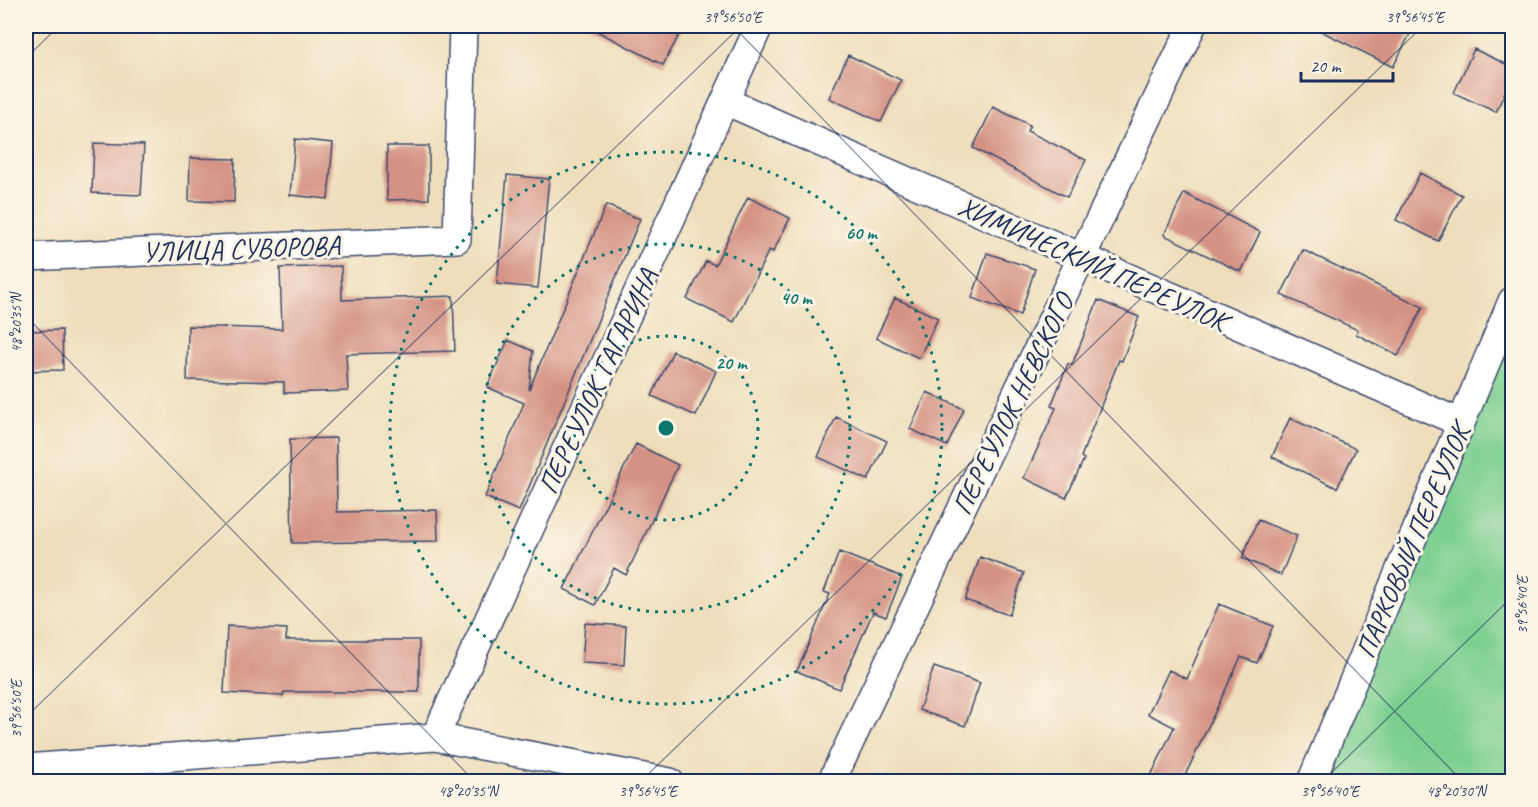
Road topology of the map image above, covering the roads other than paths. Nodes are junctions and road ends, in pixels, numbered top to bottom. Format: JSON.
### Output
{"nodes":[{"id":1,"x":463,"y":26,"type":"edge"},
{"id":2,"x":759,"y":26,"type":"edge"},
{"id":3,"x":1192,"y":26,"type":"edge"},
{"id":4,"x":725,"y":101,"type":"junction"},
{"id":5,"x":26,"y":257,"type":"edge"},
{"id":6,"x":1082,"y":258,"type":"junction"},
{"id":7,"x":1512,"y":301,"type":"edge"},
{"id":8,"x":1461,"y":423,"type":"junction"},
{"id":9,"x":435,"y":737,"type":"junction"},
{"id":10,"x":26,"y":768,"type":"edge"},
{"id":11,"x":670,"y":782,"type":"edge"},
{"id":12,"x":831,"y":782,"type":"edge"},
{"id":13,"x":1311,"y":782,"type":"edge"}],
"edges":[{"from":1,"to":5,"type":"street","name":"УЛИЦА СУВОРОВА"},
{"from":2,"to":4,"type":"street","name":"ПЕРЕУЛОК ГАГАРИНА"},
{"from":3,"to":6,"type":"street","name":"ПЕРЕУЛОК НЕВСКОГО"},
{"from":4,"to":6,"type":"street","name":"ХИМИЧЕСКИЙ ПЕРЕУЛОК"},
{"from":4,"to":9,"type":"street","name":"ПЕРЕУЛОК ГАГАРИНА"},
{"from":6,"to":8,"type":"street","name":"ХИМИЧЕСКИЙ ПЕРЕУЛОК"},
{"from":6,"to":12,"type":"street","name":"ПЕРЕУЛОК НЕВСКОГО"},
{"from":7,"to":8,"type":"street","name":"ПАРКОВЫЙ ПЕРЕУЛОК"},
{"from":8,"to":13,"type":"street","name":"ПАРКОВЫЙ ПЕРЕУЛОК"},
{"from":9,"to":10,"type":"street"},
{"from":9,"to":11,"type":"street"}]}
